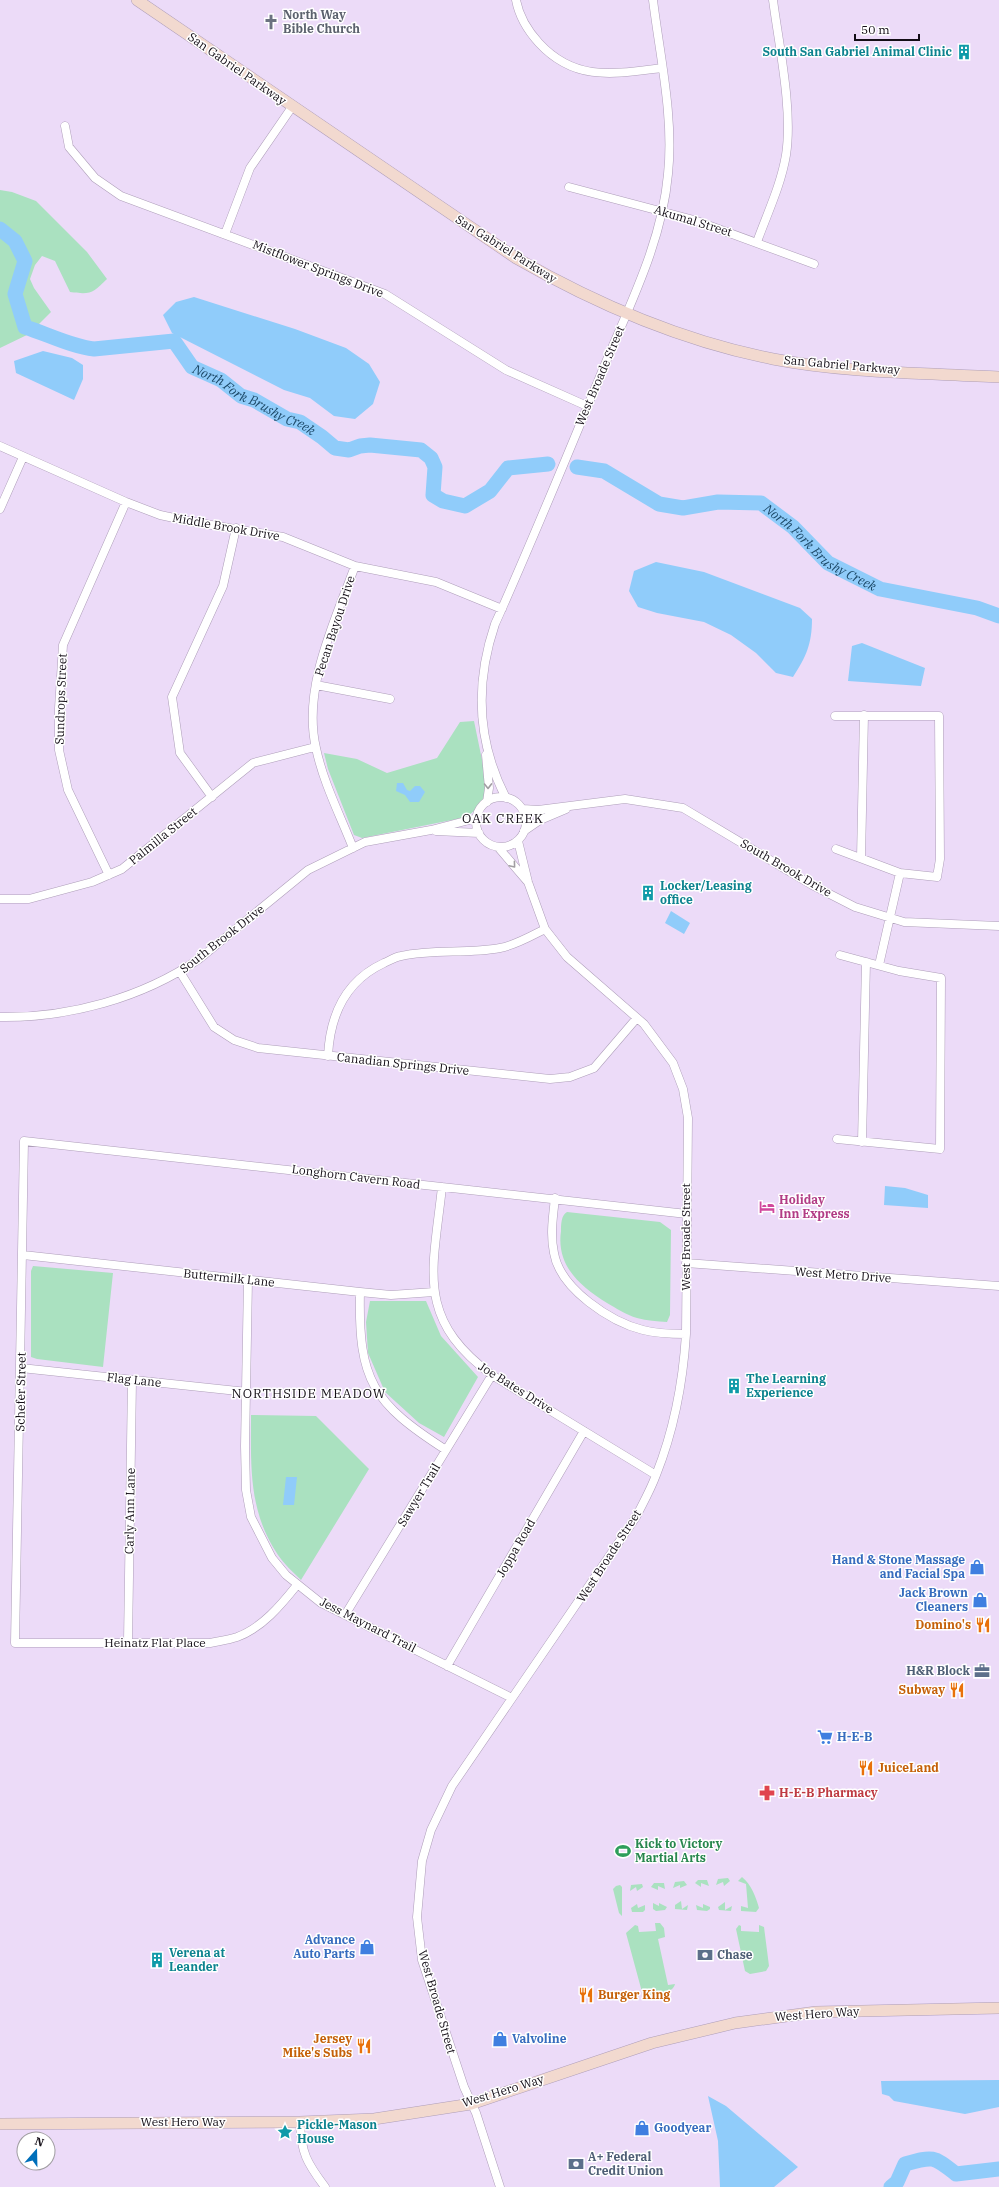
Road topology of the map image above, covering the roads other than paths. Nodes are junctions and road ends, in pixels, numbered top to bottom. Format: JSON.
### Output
{"nodes":[{"id":1,"x":137,"y":0,"type":"edge"},
{"id":2,"x":516,"y":0,"type":"edge"},
{"id":3,"x":653,"y":0,"type":"edge"},
{"id":4,"x":773,"y":0,"type":"edge"},
{"id":5,"x":662,"y":68,"type":"junction"},
{"id":6,"x":292,"y":107,"type":"junction"},
{"id":7,"x":65,"y":126,"type":"dead end"},
{"id":8,"x":569,"y":187,"type":"dead end"},
{"id":9,"x":663,"y":211,"type":"junction"},
{"id":10,"x":224,"y":234,"type":"junction"},
{"id":11,"x":757,"y":242,"type":"junction"},
{"id":12,"x":814,"y":264,"type":"dead end"},
{"id":13,"x":627,"y":312,"type":"junction"},
{"id":14,"x":999,"y":377,"type":"edge"},
{"id":15,"x":587,"y":406,"type":"junction"},
{"id":16,"x":0,"y":446,"type":"edge"},
{"id":17,"x":23,"y":457,"type":"junction"},
{"id":18,"x":126,"y":502,"type":"junction"},
{"id":19,"x":0,"y":509,"type":"edge"},
{"id":20,"x":236,"y":528,"type":"junction"},
{"id":21,"x":355,"y":566,"type":"junction"},
{"id":22,"x":502,"y":609,"type":"junction"},
{"id":23,"x":316,"y":685,"type":"junction"},
{"id":24,"x":390,"y":699,"type":"dead end"},
{"id":25,"x":864,"y":715,"type":"junction"},
{"id":26,"x":835,"y":716,"type":"dead end"},
{"id":27,"x":485,"y":742,"type":"junction"},
{"id":28,"x":315,"y":747,"type":"junction"},
{"id":29,"x":212,"y":797,"type":"junction"},
{"id":30,"x":506,"y":798,"type":"junction"},
{"id":31,"x":487,"y":802,"type":"junction"},
{"id":32,"x":578,"y":804,"type":"junction"},
{"id":33,"x":522,"y":809,"type":"junction"},
{"id":34,"x":477,"y":818,"type":"junction"},
{"id":35,"x":431,"y":830,"type":"junction"},
{"id":36,"x":524,"y":832,"type":"junction"},
{"id":37,"x":479,"y":833,"type":"junction"},
{"id":38,"x":518,"y":841,"type":"junction"},
{"id":39,"x":498,"y":847,"type":"junction"},
{"id":40,"x":353,"y":848,"type":"junction"},
{"id":41,"x":836,"y":849,"type":"dead end"},
{"id":42,"x":861,"y":858,"type":"junction"},
{"id":43,"x":900,"y":873,"type":"junction"},
{"id":44,"x":109,"y":875,"type":"junction"},
{"id":45,"x":528,"y":882,"type":"junction"},
{"id":46,"x":0,"y":899,"type":"edge"},
{"id":47,"x":890,"y":918,"type":"junction"},
{"id":48,"x":999,"y":926,"type":"edge"},
{"id":49,"x":545,"y":928,"type":"junction"},
{"id":50,"x":840,"y":955,"type":"dead end"},
{"id":51,"x":866,"y":962,"type":"junction"},
{"id":52,"x":879,"y":966,"type":"junction"},
{"id":53,"x":180,"y":972,"type":"junction"},
{"id":54,"x":0,"y":1017,"type":"edge"},
{"id":55,"x":636,"y":1018,"type":"junction"},
{"id":56,"x":328,"y":1056,"type":"junction"},
{"id":57,"x":837,"y":1139,"type":"dead end"},
{"id":58,"x":24,"y":1141,"type":"joint"},
{"id":59,"x":862,"y":1142,"type":"junction"},
{"id":60,"x":442,"y":1187,"type":"junction"},
{"id":61,"x":555,"y":1198,"type":"junction"},
{"id":62,"x":687,"y":1214,"type":"junction"},
{"id":63,"x":23,"y":1255,"type":"junction"},
{"id":64,"x":686,"y":1263,"type":"junction"},
{"id":65,"x":248,"y":1280,"type":"junction"},
{"id":66,"x":999,"y":1286,"type":"edge"},
{"id":67,"x":360,"y":1292,"type":"junction"},
{"id":68,"x":434,"y":1292,"type":"junction"},
{"id":69,"x":686,"y":1334,"type":"junction"},
{"id":70,"x":21,"y":1368,"type":"junction"},
{"id":71,"x":492,"y":1375,"type":"junction"},
{"id":72,"x":132,"y":1380,"type":"junction"},
{"id":73,"x":247,"y":1392,"type":"junction"},
{"id":74,"x":584,"y":1431,"type":"junction"},
{"id":75,"x":446,"y":1450,"type":"junction"},
{"id":76,"x":656,"y":1475,"type":"junction"},
{"id":77,"x":297,"y":1585,"type":"junction"},
{"id":78,"x":345,"y":1615,"type":"junction"},
{"id":79,"x":128,"y":1642,"type":"junction"},
{"id":80,"x":15,"y":1643,"type":"joint"},
{"id":81,"x":447,"y":1666,"type":"junction"},
{"id":82,"x":512,"y":1698,"type":"junction"},
{"id":83,"x":999,"y":2008,"type":"edge"},
{"id":84,"x":471,"y":2104,"type":"junction"},
{"id":85,"x":300,"y":2122,"type":"junction"},
{"id":86,"x":0,"y":2124,"type":"edge"},
{"id":87,"x":325,"y":2187,"type":"edge"},
{"id":88,"x":500,"y":2187,"type":"edge"}],
"edges":[{"from":1,"to":6,"type":"main road","name":"San Gabriel Parkway"},
{"from":2,"to":5,"type":"street"},
{"from":3,"to":5,"type":"street","name":"West Broade Street"},
{"from":4,"to":11,"type":"street"},
{"from":5,"to":9,"type":"street","name":"West Broade Street"},
{"from":6,"to":10,"type":"street"},
{"from":6,"to":13,"type":"main road","name":"San Gabriel Parkway"},
{"from":7,"to":10,"type":"street","name":"Mistflower Springs Drive"},
{"from":8,"to":9,"type":"street","name":"Akumal Street"},
{"from":9,"to":11,"type":"street","name":"Akumal Street"},
{"from":9,"to":13,"type":"street","name":"West Broade Street"},
{"from":10,"to":15,"type":"street","name":"Mistflower Springs Drive"},
{"from":11,"to":12,"type":"street","name":"Akumal Street"},
{"from":13,"to":14,"type":"main road","name":"San Gabriel Parkway"},
{"from":13,"to":15,"type":"street","name":"West Broade Street"},
{"from":15,"to":22,"type":"street","name":"West Broade Street"},
{"from":16,"to":17,"type":"street","name":"Middle Brook Drive"},
{"from":17,"to":18,"type":"street","name":"Middle Brook Drive"},
{"from":17,"to":19,"type":"street"},
{"from":18,"to":20,"type":"street","name":"Middle Brook Drive"},
{"from":18,"to":44,"type":"street","name":"Sundrops Street"},
{"from":20,"to":21,"type":"street","name":"Middle Brook Drive"},
{"from":20,"to":29,"type":"street"},
{"from":21,"to":22,"type":"street","name":"Middle Brook Drive"},
{"from":21,"to":23,"type":"street","name":"Pecan Bayou Drive"},
{"from":22,"to":27,"type":"street","name":"West Broade Street"},
{"from":23,"to":24,"type":"street"},
{"from":23,"to":28,"type":"street","name":"Pecan Bayou Drive"},
{"from":25,"to":26,"type":"street"},
{"from":25,"to":42,"type":"street"},
{"from":25,"to":43,"type":"street"},
{"from":27,"to":30,"type":"street","name":"West Broade Street"},
{"from":27,"to":31,"type":"street","name":"West Broade Street","one_way":true},
{"from":28,"to":29,"type":"street","name":"Palmilla Street"},
{"from":28,"to":40,"type":"street","name":"Pecan Bayou Drive"},
{"from":29,"to":44,"type":"street","name":"Palmilla Street"},
{"from":30,"to":31,"type":"street"},
{"from":30,"to":33,"type":"street"},
{"from":31,"to":34,"type":"street"},
{"from":32,"to":33,"type":"street","name":"South Brook Drive"},
{"from":32,"to":36,"type":"street","name":"South Brook Drive"},
{"from":32,"to":47,"type":"street","name":"South Brook Drive"},
{"from":33,"to":36,"type":"street"},
{"from":34,"to":35,"type":"street","name":"South Brook Drive"},
{"from":34,"to":37,"type":"street"},
{"from":35,"to":37,"type":"street","name":"South Brook Drive"},
{"from":35,"to":40,"type":"street","name":"South Brook Drive"},
{"from":36,"to":38,"type":"street"},
{"from":37,"to":39,"type":"street"},
{"from":38,"to":39,"type":"street"},
{"from":38,"to":45,"type":"street","name":"West Broade Street"},
{"from":39,"to":45,"type":"street","name":"West Broade Street","one_way":true},
{"from":40,"to":53,"type":"street","name":"South Brook Drive"},
{"from":41,"to":42,"type":"street"},
{"from":42,"to":43,"type":"street"},
{"from":43,"to":47,"type":"street"},
{"from":44,"to":46,"type":"street","name":"Palmilla Street"},
{"from":45,"to":49,"type":"street","name":"West Broade Street"},
{"from":47,"to":48,"type":"street","name":"South Brook Drive"},
{"from":47,"to":52,"type":"street"},
{"from":49,"to":55,"type":"street","name":"West Broade Street"},
{"from":49,"to":56,"type":"street"},
{"from":50,"to":51,"type":"street"},
{"from":51,"to":52,"type":"street"},
{"from":51,"to":59,"type":"street"},
{"from":52,"to":59,"type":"street"},
{"from":53,"to":54,"type":"street","name":"South Brook Drive"},
{"from":53,"to":56,"type":"street","name":"Canadian Springs Drive"},
{"from":55,"to":56,"type":"street","name":"Canadian Springs Drive"},
{"from":55,"to":62,"type":"street","name":"West Broade Street"},
{"from":57,"to":59,"type":"street"},
{"from":58,"to":60,"type":"street","name":"Longhorn Cavern Road"},
{"from":58,"to":63,"type":"street","name":"Schefer Street"},
{"from":60,"to":61,"type":"street","name":"Longhorn Cavern Road"},
{"from":60,"to":68,"type":"street","name":"Joe Bates Drive"},
{"from":61,"to":62,"type":"street","name":"Longhorn Cavern Road"},
{"from":61,"to":69,"type":"street"},
{"from":62,"to":64,"type":"street","name":"West Broade Street"},
{"from":63,"to":65,"type":"street","name":"Buttermilk Lane"},
{"from":63,"to":70,"type":"street","name":"Schefer Street"},
{"from":64,"to":66,"type":"street","name":"West Metro Drive"},
{"from":64,"to":69,"type":"street","name":"West Broade Street"},
{"from":65,"to":67,"type":"street","name":"Buttermilk Lane"},
{"from":65,"to":73,"type":"street","name":"Jess Maynard Trail"},
{"from":67,"to":68,"type":"street","name":"Buttermilk Lane"},
{"from":67,"to":75,"type":"street"},
{"from":68,"to":71,"type":"street","name":"Joe Bates Drive"},
{"from":69,"to":76,"type":"street","name":"West Broade Street"},
{"from":70,"to":72,"type":"street","name":"Flag Lane"},
{"from":70,"to":80,"type":"street","name":"Schefer Street"},
{"from":71,"to":74,"type":"street","name":"Joe Bates Drive"},
{"from":71,"to":75,"type":"street","name":"Sawyer Trail"},
{"from":72,"to":73,"type":"street","name":"Flag Lane"},
{"from":72,"to":79,"type":"street","name":"Carly Ann Lane"},
{"from":73,"to":77,"type":"street","name":"Jess Maynard Trail"},
{"from":74,"to":76,"type":"street","name":"Joe Bates Drive"},
{"from":74,"to":81,"type":"street","name":"Joppa Road"},
{"from":75,"to":78,"type":"street","name":"Sawyer Trail"},
{"from":76,"to":82,"type":"street","name":"West Broade Street"},
{"from":77,"to":78,"type":"street","name":"Jess Maynard Trail"},
{"from":77,"to":79,"type":"street","name":"Heinatz Flat Place"},
{"from":78,"to":81,"type":"street","name":"Jess Maynard Trail"},
{"from":79,"to":80,"type":"street","name":"Heinatz Flat Place"},
{"from":81,"to":82,"type":"street","name":"Jess Maynard Trail"},
{"from":82,"to":84,"type":"street","name":"West Broade Street"},
{"from":83,"to":84,"type":"main road","name":"West Hero Way"},
{"from":84,"to":85,"type":"main road","name":"West Hero Way"},
{"from":84,"to":88,"type":"street","name":"West Broade Street"},
{"from":85,"to":86,"type":"main road","name":"West Hero Way"},
{"from":85,"to":87,"type":"street"}]}
